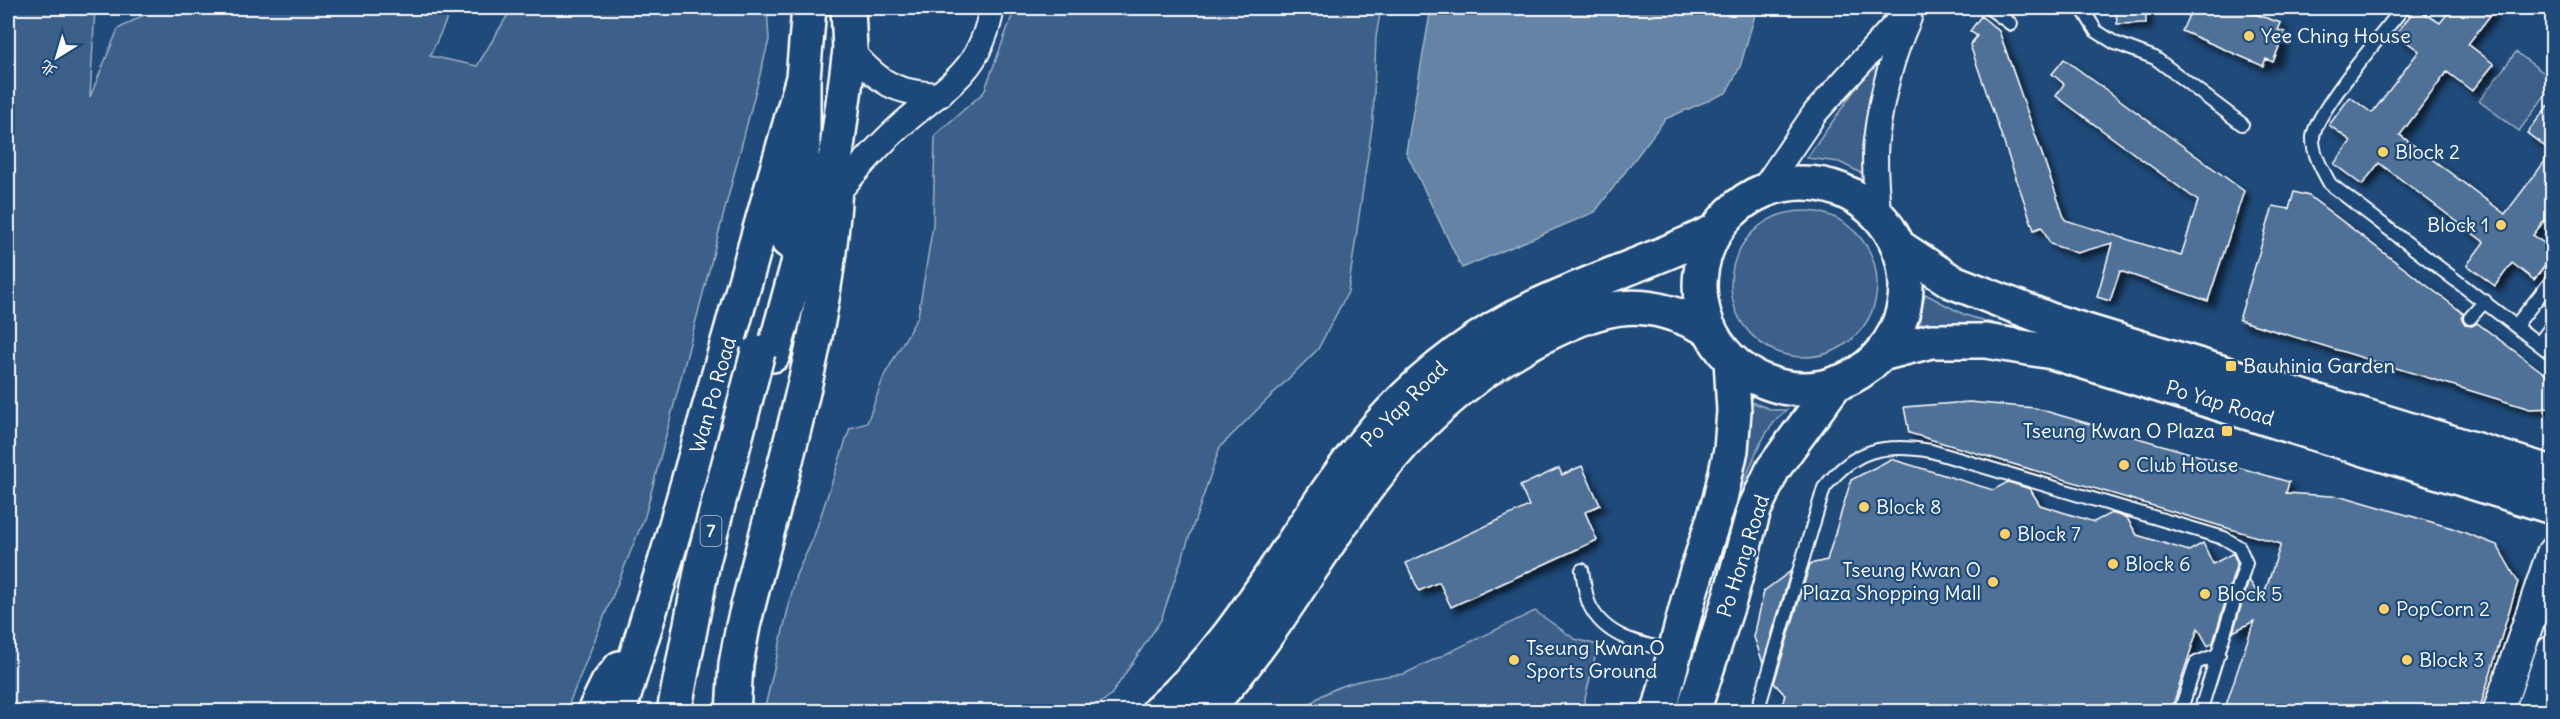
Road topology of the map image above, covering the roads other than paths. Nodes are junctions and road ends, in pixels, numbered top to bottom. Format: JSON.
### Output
{"nodes":[{"id":1,"x":809,"y":8,"type":"edge"},
{"id":2,"x":848,"y":8,"type":"edge"},
{"id":3,"x":992,"y":8,"type":"edge"},
{"id":4,"x":1912,"y":8,"type":"edge"},
{"id":5,"x":1989,"y":8,"type":"edge"},
{"id":6,"x":2082,"y":8,"type":"edge"},
{"id":7,"x":2403,"y":8,"type":"edge"},
{"id":8,"x":2011,"y":24,"type":"dead end"},
{"id":9,"x":850,"y":50,"type":"junction"},
{"id":10,"x":803,"y":78,"type":"junction"},
{"id":11,"x":940,"y":95,"type":"junction"},
{"id":12,"x":2242,"y":124,"type":"dead end"},
{"id":13,"x":836,"y":155,"type":"junction"},
{"id":14,"x":1762,"y":191,"type":"junction"},
{"id":15,"x":835,"y":196,"type":"junction"},
{"id":16,"x":1878,"y":215,"type":"junction"},
{"id":17,"x":1715,"y":231,"type":"junction"},
{"id":18,"x":1898,"y":246,"type":"junction"},
{"id":19,"x":2553,"y":280,"type":"edge"},
{"id":20,"x":2485,"y":301,"type":"junction"},
{"id":21,"x":2470,"y":318,"type":"dead end"},
{"id":22,"x":2517,"y":324,"type":"junction"},
{"id":23,"x":2553,"y":326,"type":"edge"},
{"id":24,"x":1710,"y":330,"type":"junction"},
{"id":25,"x":2539,"y":343,"type":"junction"},
{"id":26,"x":766,"y":354,"type":"junction"},
{"id":27,"x":1881,"y":354,"type":"junction"},
{"id":28,"x":2553,"y":354,"type":"edge"},
{"id":29,"x":1731,"y":360,"type":"junction"},
{"id":30,"x":1836,"y":384,"type":"junction"},
{"id":31,"x":2553,"y":473,"type":"edge"},
{"id":32,"x":2553,"y":507,"type":"edge"},
{"id":33,"x":2553,"y":553,"type":"edge"},
{"id":34,"x":1582,"y":570,"type":"dead end"},
{"id":35,"x":637,"y":645,"type":"junction"},
{"id":36,"x":1674,"y":651,"type":"junction"},
{"id":37,"x":2553,"y":651,"type":"edge"},
{"id":38,"x":2219,"y":654,"type":"junction"},
{"id":39,"x":594,"y":711,"type":"edge"},
{"id":40,"x":619,"y":711,"type":"edge"},
{"id":41,"x":674,"y":711,"type":"edge"},
{"id":42,"x":688,"y":711,"type":"edge"},
{"id":43,"x":733,"y":711,"type":"edge"},
{"id":44,"x":1158,"y":711,"type":"edge"},
{"id":45,"x":1203,"y":711,"type":"edge"},
{"id":46,"x":1659,"y":711,"type":"edge"},
{"id":47,"x":1693,"y":711,"type":"edge"},
{"id":48,"x":1757,"y":711,"type":"edge"},
{"id":49,"x":2180,"y":711,"type":"edge"},
{"id":50,"x":2200,"y":711,"type":"edge"},
{"id":51,"x":2498,"y":711,"type":"edge"},
{"id":52,"x":2531,"y":711,"type":"edge"}],
"edges":[{"from":1,"to":10,"type":"main road","name":"Wan Po Road"},
{"from":2,"to":9,"type":"main road","name":"Wan Po Road"},
{"from":3,"to":11,"type":"street"},
{"from":4,"to":14,"type":"street"},
{"from":4,"to":16,"type":"street"},
{"from":5,"to":8,"type":"lane"},
{"from":6,"to":12,"type":"lane"},
{"from":7,"to":20,"type":"lane"},
{"from":9,"to":11,"type":"street"},
{"from":9,"to":13,"type":"main road","name":"Wan Po Road","number":"7"},
{"from":10,"to":26,"type":"main road","name":"Wan Po Road","number":"7"},
{"from":10,"to":35,"type":"main road","name":"Wan Po Road"},
{"from":11,"to":15,"type":"street"},
{"from":13,"to":15,"type":"main road","name":"Wan Po Road"},
{"from":13,"to":26,"type":"main road","name":"Wan Po Road","number":"7"},
{"from":14,"to":16,"type":"main road","name":"Po Yap Road"},
{"from":14,"to":17,"type":"main road","name":"Po Yap Road"},
{"from":15,"to":43,"type":"main road","name":"Wan Po Road"},
{"from":16,"to":18,"type":"main road","name":"Po Yap Road"},
{"from":17,"to":24,"type":"main road","name":"Po Yap Road"},
{"from":17,"to":44,"type":"main road","name":"Po Yap Road"},
{"from":18,"to":27,"type":"main road","name":"Po Yap Road"},
{"from":18,"to":31,"type":"main road","name":"Po Yap Road"},
{"from":19,"to":22,"type":"lane"},
{"from":20,"to":21,"type":"lane"},
{"from":20,"to":22,"type":"lane"},
{"from":22,"to":25,"type":"lane"},
{"from":23,"to":25,"type":"lane"},
{"from":24,"to":29,"type":"main road","name":"Po Yap Road"},
{"from":24,"to":45,"type":"main road","name":"Po Yap Road"},
{"from":25,"to":28,"type":"lane"},
{"from":26,"to":41,"type":"main road","name":"Wan Po Road","number":"7","bridge":true},
{"from":26,"to":42,"type":"main road","name":"Wan Po Road","number":"7"},
{"from":27,"to":30,"type":"main road","name":"Po Yap Road"},
{"from":27,"to":32,"type":"main road","name":"Po Yap Road"},
{"from":29,"to":30,"type":"main road","name":"Po Yap Road"},
{"from":29,"to":36,"type":"main road","name":"Po Hong Road"},
{"from":30,"to":47,"type":"main road","name":"Po Hong Road"},
{"from":33,"to":51,"type":"street"},
{"from":34,"to":36,"type":"lane"},
{"from":35,"to":39,"type":"main road"},
{"from":35,"to":40,"type":"main road","name":"Wan Po Road"},
{"from":36,"to":46,"type":"main road","name":"Po Hong Road"},
{"from":37,"to":52,"type":"street"},
{"from":38,"to":48,"type":"lane"},
{"from":38,"to":49,"type":"lane"},
{"from":38,"to":50,"type":"lane"}]}
